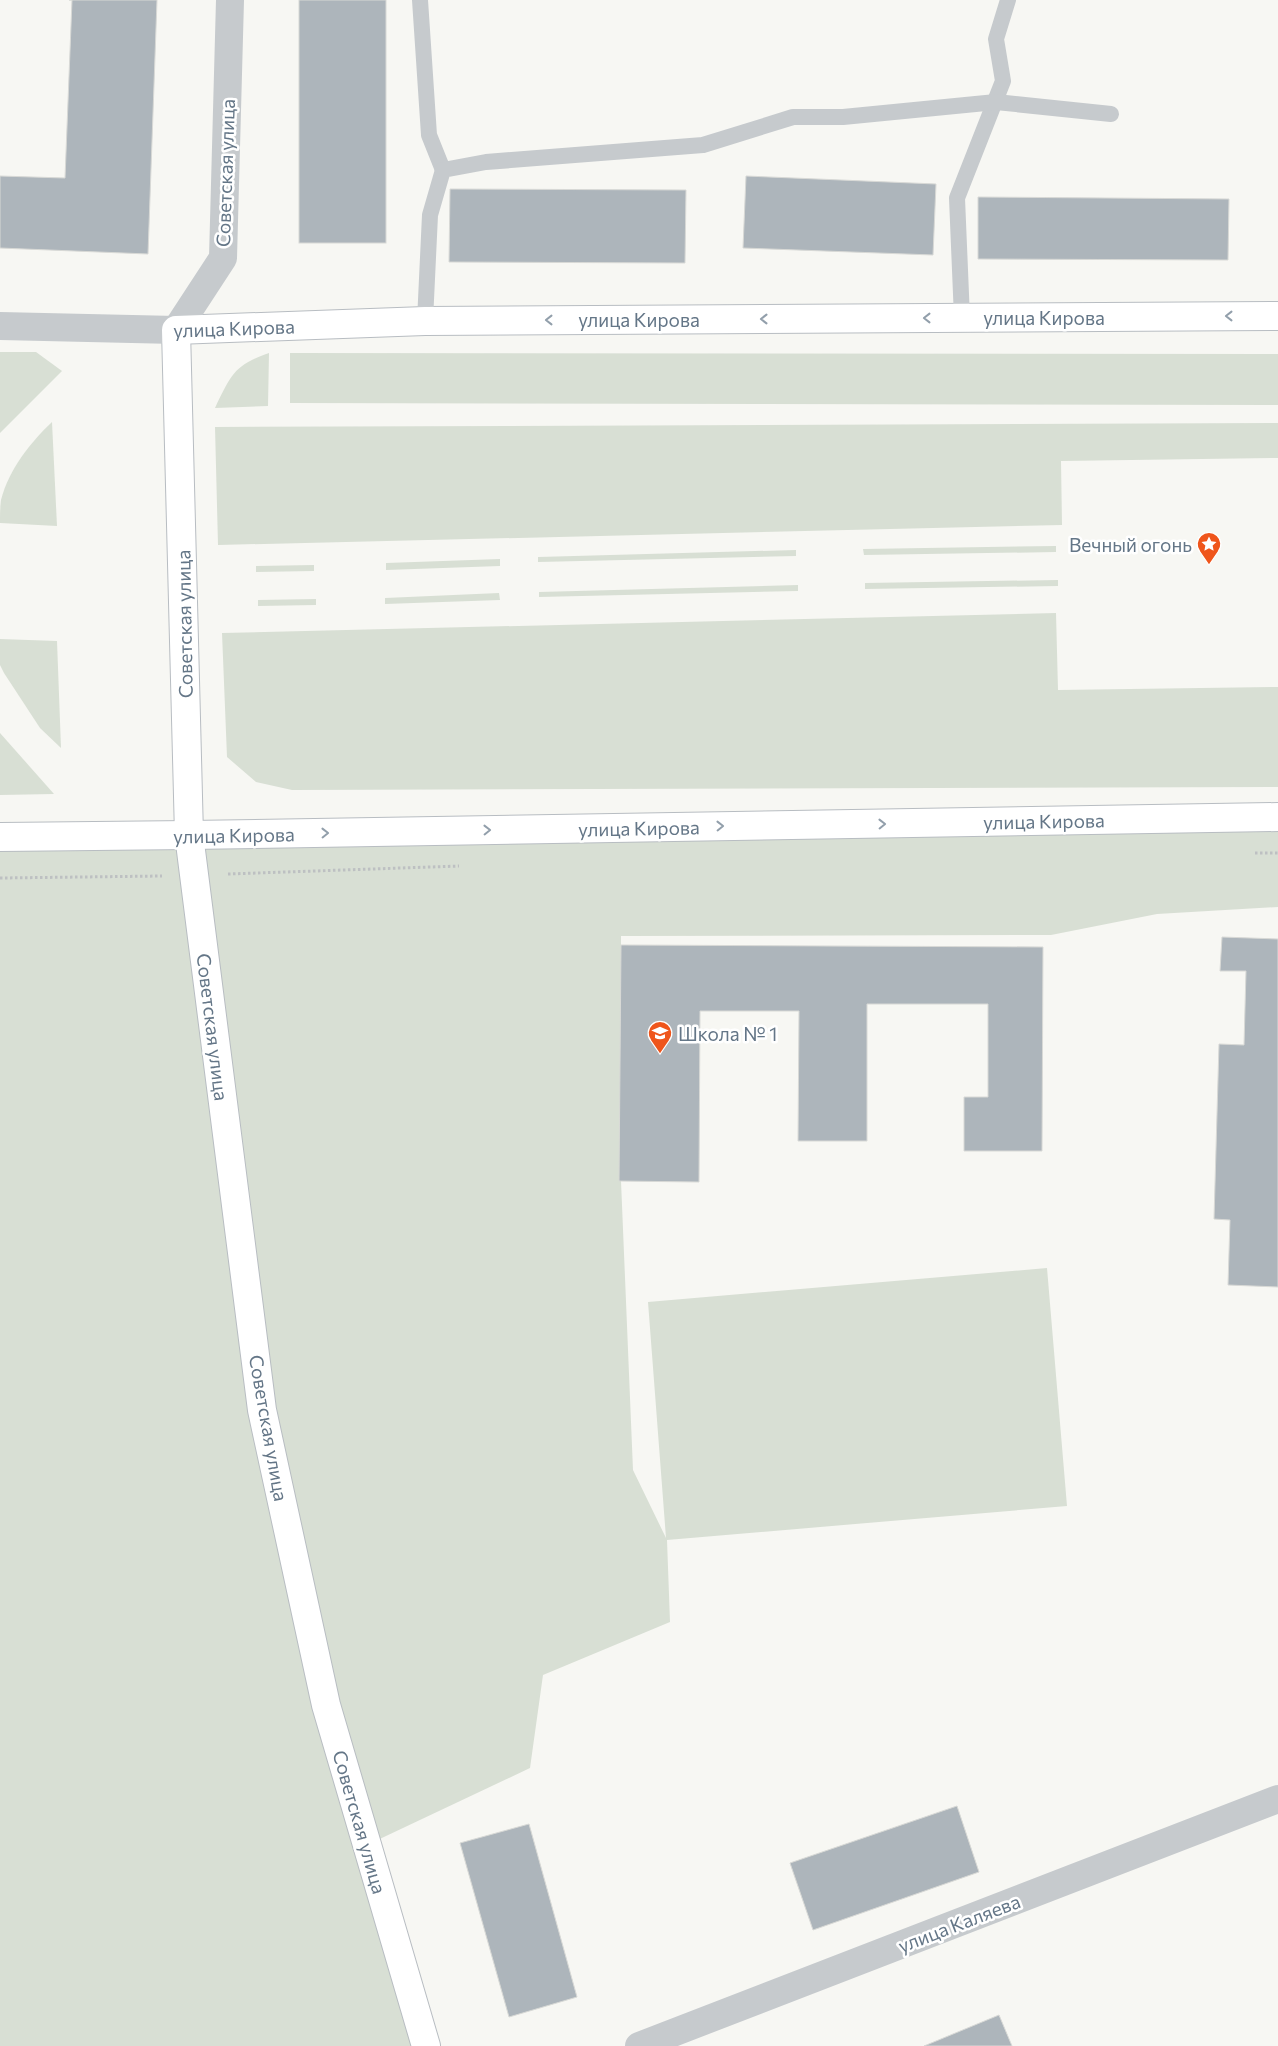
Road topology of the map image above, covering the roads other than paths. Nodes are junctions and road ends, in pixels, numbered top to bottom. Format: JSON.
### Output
{"nodes":[{"id":1,"x":230,"y":0,"type":"edge"},
{"id":2,"x":420,"y":0,"type":"edge"},
{"id":3,"x":1008,"y":0,"type":"edge"},
{"id":4,"x":996,"y":102,"type":"junction"},
{"id":5,"x":1111,"y":114,"type":"dead end"},
{"id":6,"x":444,"y":170,"type":"junction"},
{"id":7,"x":1278,"y":316,"type":"edge"},
{"id":8,"x":962,"y":318,"type":"junction"},
{"id":9,"x":425,"y":321,"type":"junction"},
{"id":10,"x":0,"y":326,"type":"edge"},
{"id":11,"x":176,"y":330,"type":"junction"},
{"id":12,"x":1278,"y":817,"type":"edge"},
{"id":13,"x":189,"y":836,"type":"junction"},
{"id":14,"x":0,"y":837,"type":"edge"},
{"id":15,"x":1278,"y":1799,"type":"edge"},
{"id":16,"x":426,"y":2046,"type":"edge"},
{"id":17,"x":639,"y":2046,"type":"edge"}],
"edges":[{"from":1,"to":11,"type":"street","name":"Советская улица"},
{"from":2,"to":6,"type":"lane"},
{"from":3,"to":4,"type":"lane"},
{"from":4,"to":5,"type":"lane"},
{"from":4,"to":6,"type":"lane"},
{"from":4,"to":8,"type":"lane"},
{"from":6,"to":9,"type":"lane"},
{"from":7,"to":8,"type":"street","name":"улица Кирова","one_way":true},
{"from":8,"to":9,"type":"street","name":"улица Кирова","one_way":true},
{"from":9,"to":11,"type":"street","name":"улица Кирова"},
{"from":10,"to":11,"type":"street","name":"улица Кирова"},
{"from":11,"to":13,"type":"street","name":"Советская улица"},
{"from":13,"to":12,"type":"street","name":"улица Кирова","one_way":true},
{"from":13,"to":14,"type":"street","name":"улица Кирова"},
{"from":13,"to":16,"type":"street","name":"Советская улица"},
{"from":15,"to":17,"type":"street","name":"улица Каляева"}]}
